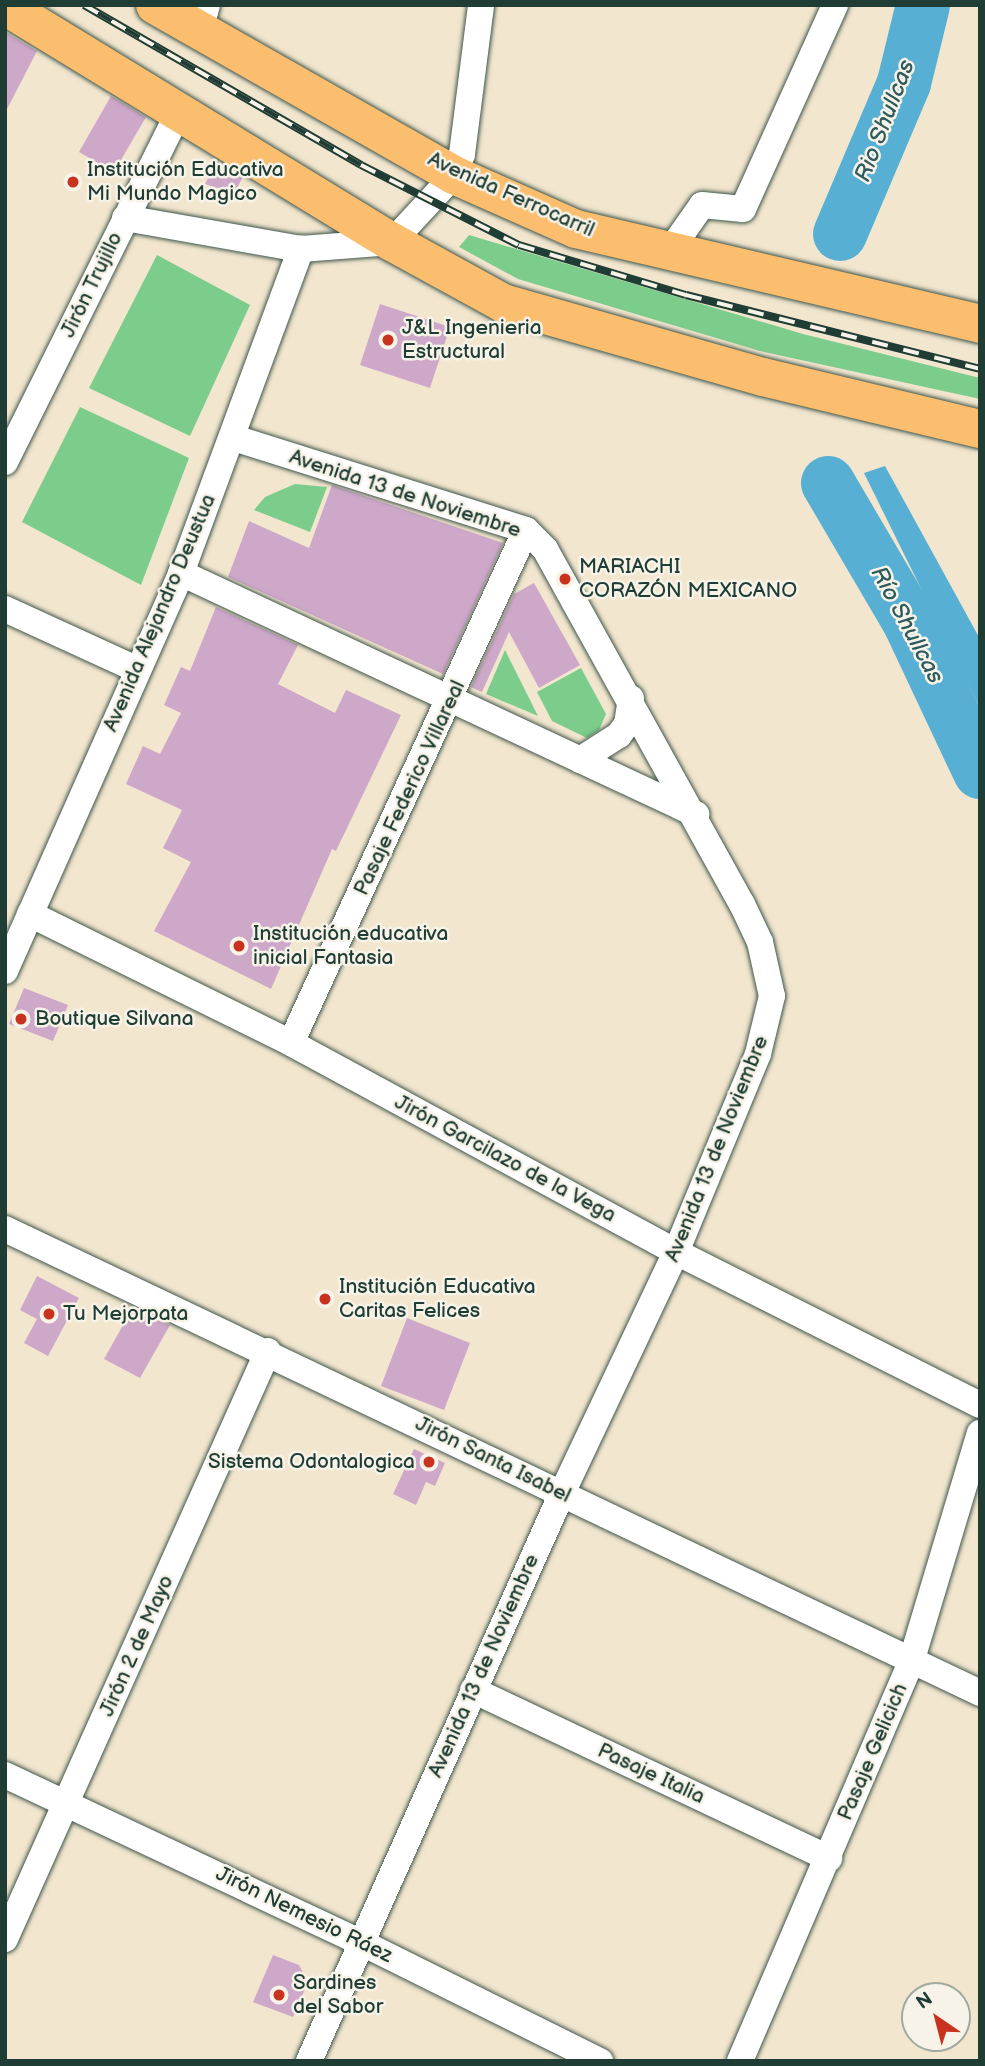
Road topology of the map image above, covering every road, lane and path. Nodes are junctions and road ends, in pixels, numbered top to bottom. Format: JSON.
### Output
{"nodes":[{"id":1,"x":481,"y":5,"type":"edge"},
{"id":2,"x":835,"y":5,"type":"edge"},
{"id":3,"x":5,"y":6,"type":"edge"},
{"id":4,"x":191,"y":15,"type":"edge"},
{"id":5,"x":180,"y":110,"type":"junction"},
{"id":6,"x":454,"y":175,"type":"junction"},
{"id":7,"x":125,"y":218,"type":"junction"},
{"id":8,"x":392,"y":242,"type":"junction"},
{"id":9,"x":301,"y":249,"type":"junction"},
{"id":10,"x":669,"y":252,"type":"junction"},
{"id":11,"x":980,"y":324,"type":"edge"},
{"id":12,"x":980,"y":429,"type":"edge"},
{"id":13,"x":234,"y":438,"type":"junction"},
{"id":14,"x":5,"y":462,"type":"edge"},
{"id":15,"x":526,"y":530,"type":"junction"},
{"id":16,"x":181,"y":573,"type":"junction"},
{"id":17,"x":5,"y":610,"type":"edge"},
{"id":18,"x":136,"y":669,"type":"junction"},
{"id":19,"x":452,"y":698,"type":"junction"},
{"id":20,"x":631,"y":698,"type":"junction"},
{"id":21,"x":580,"y":760,"type":"junction"},
{"id":22,"x":695,"y":814,"type":"junction"},
{"id":23,"x":30,"y":914,"type":"junction"},
{"id":24,"x":5,"y":971,"type":"edge"},
{"id":25,"x":291,"y":1043,"type":"junction"},
{"id":26,"x":5,"y":1229,"type":"edge"},
{"id":27,"x":676,"y":1252,"type":"junction"},
{"id":28,"x":268,"y":1351,"type":"junction"},
{"id":29,"x":980,"y":1405,"type":"edge"},
{"id":30,"x":980,"y":1433,"type":"edge"},
{"id":31,"x":562,"y":1493,"type":"junction"},
{"id":32,"x":912,"y":1659,"type":"junction"},
{"id":33,"x":473,"y":1690,"type":"junction"},
{"id":34,"x":980,"y":1693,"type":"edge"},
{"id":35,"x":5,"y":1775,"type":"edge"},
{"id":36,"x":68,"y":1802,"type":"junction"},
{"id":37,"x":829,"y":1858,"type":"junction"},
{"id":38,"x":5,"y":1939,"type":"edge"},
{"id":39,"x":362,"y":1942,"type":"junction"},
{"id":40,"x":309,"y":2061,"type":"edge"},
{"id":41,"x":600,"y":2061,"type":"edge"},
{"id":42,"x":740,"y":2061,"type":"edge"}],
"edges":[{"from":1,"to":6,"type":"street"},
{"from":2,"to":10,"type":"street"},
{"from":3,"to":5,"type":"main road"},
{"from":4,"to":6,"type":"main road","name":"Avenida Ferrocarril"},
{"from":5,"to":7,"type":"street","name":"Jirón Trujillo"},
{"from":5,"to":8,"type":"main road"},
{"from":6,"to":8,"type":"street"},
{"from":6,"to":10,"type":"main road","name":"Avenida Ferrocarril"},
{"from":7,"to":9,"type":"street"},
{"from":7,"to":14,"type":"street","name":"Jirón Trujillo"},
{"from":8,"to":9,"type":"street"},
{"from":8,"to":12,"type":"main road"},
{"from":9,"to":13,"type":"street","name":"Avenida Alejandro Deustua"},
{"from":10,"to":11,"type":"main road","name":"Avenida Ferrocarril"},
{"from":13,"to":15,"type":"street","name":"Avenida 13 de Noviembre"},
{"from":13,"to":16,"type":"street","name":"Avenida Alejandro Deustua"},
{"from":15,"to":19,"type":"street","name":"Pasaje Federico Villareal"},
{"from":15,"to":20,"type":"street","name":"Avenida 13 de Noviembre"},
{"from":16,"to":18,"type":"street","name":"Avenida Alejandro Deustua"},
{"from":16,"to":19,"type":"street"},
{"from":17,"to":18,"type":"street"},
{"from":18,"to":23,"type":"street","name":"Avenida Alejandro Deustua"},
{"from":19,"to":21,"type":"street"},
{"from":19,"to":25,"type":"street","name":"Pasaje Federico Villareal"},
{"from":20,"to":21,"type":"street"},
{"from":20,"to":22,"type":"street","name":"Avenida 13 de Noviembre"},
{"from":21,"to":22,"type":"street"},
{"from":22,"to":27,"type":"street","name":"Avenida 13 de Noviembre"},
{"from":23,"to":24,"type":"street","name":"Avenida Alejandro Deustua"},
{"from":23,"to":25,"type":"street","name":"Jirón Garcilazo de la Vega"},
{"from":25,"to":27,"type":"street","name":"Jirón Garcilazo de la Vega"},
{"from":26,"to":28,"type":"street","name":"Jirón Santa Isabel"},
{"from":27,"to":29,"type":"street","name":"Jirón Garcilazo de la Vega"},
{"from":27,"to":31,"type":"street","name":"Avenida 13 de Noviembre"},
{"from":28,"to":31,"type":"street","name":"Jirón Santa Isabel"},
{"from":28,"to":36,"type":"street","name":"Jirón 2 de Mayo"},
{"from":30,"to":32,"type":"street","name":"Pasaje Gelicich"},
{"from":31,"to":32,"type":"street","name":"Jirón Santa Isabel"},
{"from":31,"to":33,"type":"street","name":"Avenida 13 de Noviembre"},
{"from":32,"to":34,"type":"street","name":"Jirón Santa Isabel"},
{"from":32,"to":37,"type":"street","name":"Pasaje Gelicich"},
{"from":33,"to":37,"type":"street","name":"Pasaje Italia"},
{"from":33,"to":39,"type":"street","name":"Avenida 13 de Noviembre"},
{"from":35,"to":36,"type":"street","name":"Jirón Nemesio Ráez"},
{"from":36,"to":38,"type":"street","name":"Jirón 2 de Mayo"},
{"from":36,"to":39,"type":"street","name":"Jirón Nemesio Ráez"},
{"from":37,"to":42,"type":"street","name":"Pasaje Gelicich"},
{"from":39,"to":40,"type":"street","name":"Avenida 13 de Noviembre"},
{"from":39,"to":41,"type":"street","name":"Jirón Nemesio Ráez"}]}
